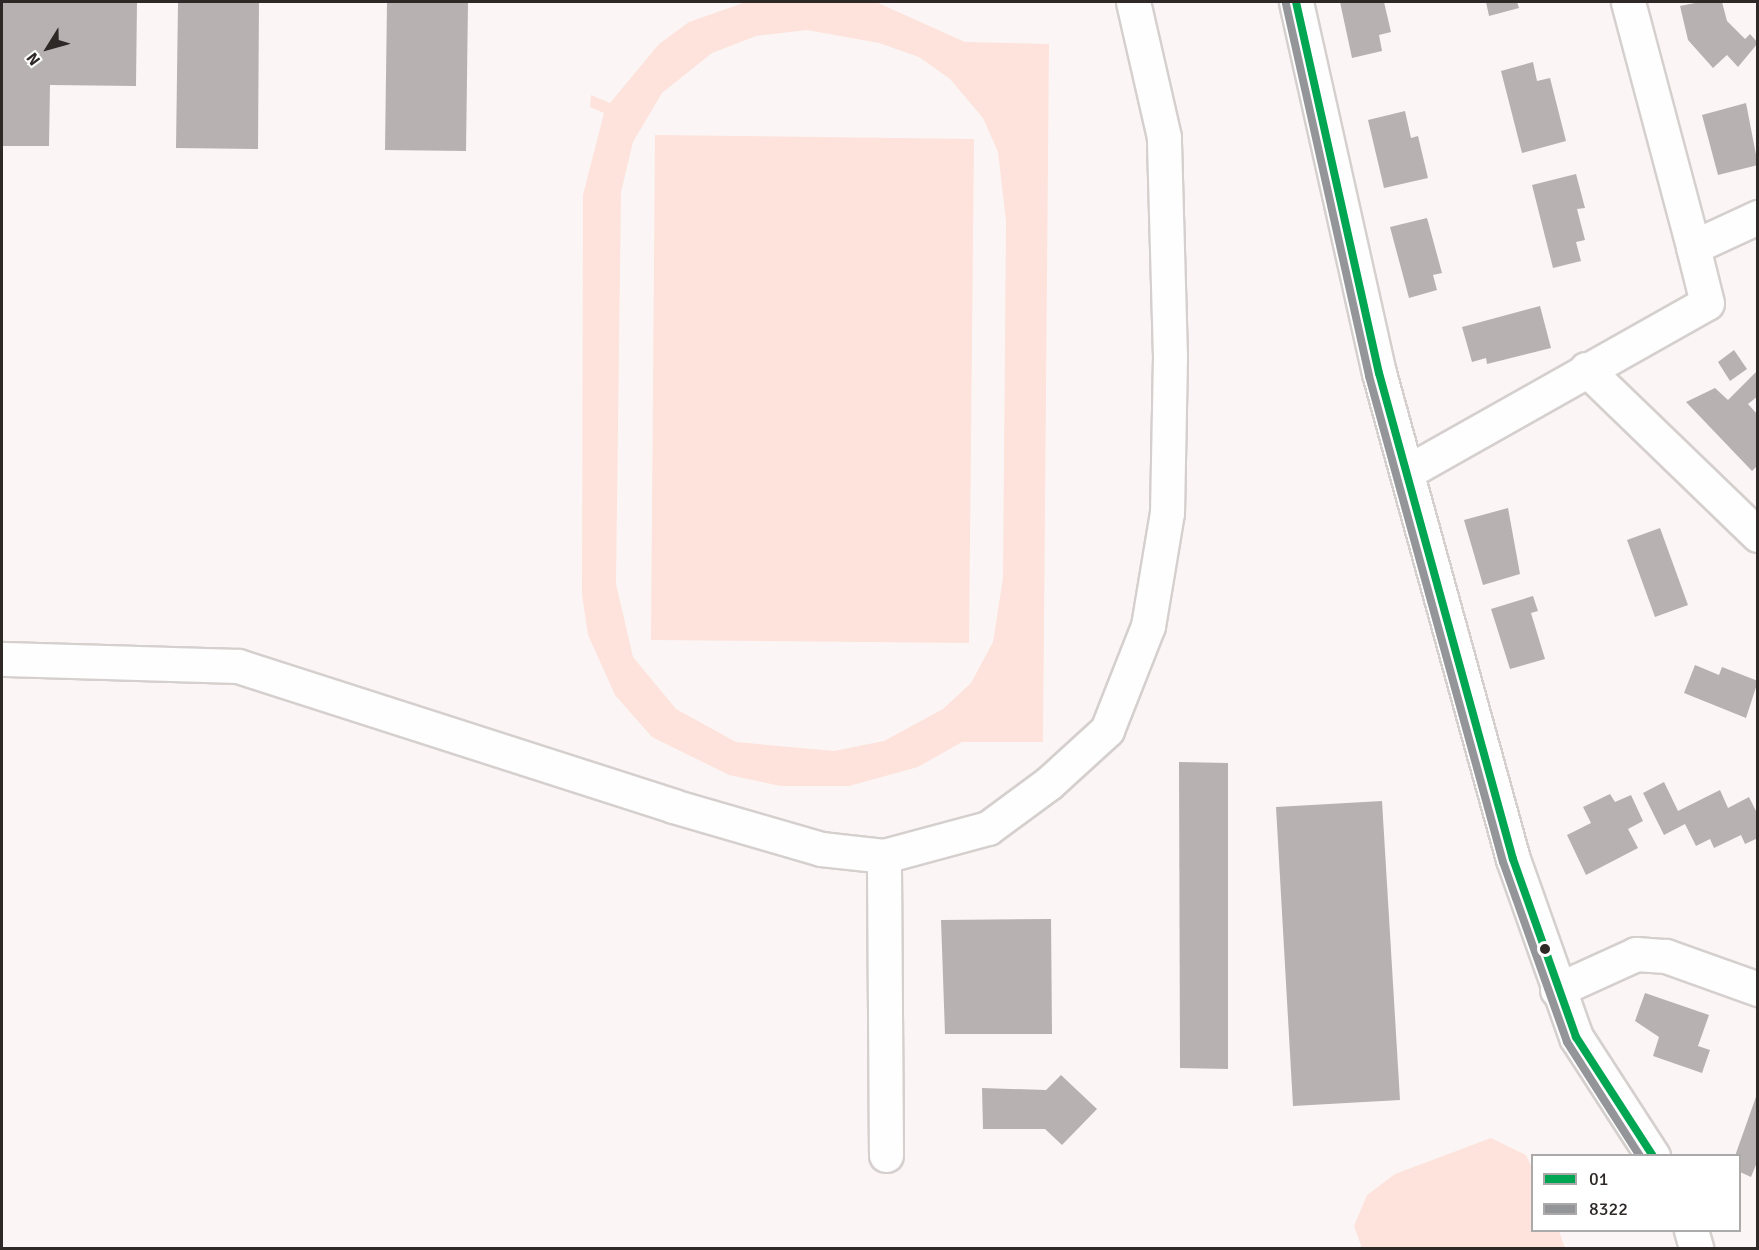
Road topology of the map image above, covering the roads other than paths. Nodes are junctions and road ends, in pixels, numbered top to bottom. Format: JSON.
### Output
{"nodes":[{"id":1,"x":1133,"y":2,"type":"edge"},
{"id":2,"x":1296,"y":2,"type":"edge"},
{"id":3,"x":1628,"y":2,"type":"edge"},
{"id":4,"x":1758,"y":217,"type":"edge"},
{"id":5,"x":1693,"y":247,"type":"junction"},
{"id":6,"x":1586,"y":369,"type":"junction"},
{"id":7,"x":1407,"y":472,"type":"junction"},
{"id":8,"x":1758,"y":535,"type":"edge"},
{"id":9,"x":2,"y":659,"type":"edge"},
{"id":10,"x":884,"y":856,"type":"junction"},
{"id":11,"x":1758,"y":989,"type":"edge"},
{"id":12,"x":1557,"y":990,"type":"junction"},
{"id":13,"x":1652,"y":1154,"type":"edge"},
{"id":14,"x":886,"y":1155,"type":"dead end"},
{"id":15,"x":1692,"y":1232,"type":"edge"},
{"id":16,"x":1696,"y":1248,"type":"edge"}],
"edges":[{"from":1,"to":10,"type":"street"},
{"from":2,"to":7,"type":"street"},
{"from":3,"to":5,"type":"street"},
{"from":4,"to":5,"type":"street"},
{"from":5,"to":6,"type":"street"},
{"from":6,"to":7,"type":"street"},
{"from":6,"to":8,"type":"street"},
{"from":7,"to":12,"type":"street"},
{"from":9,"to":10,"type":"street"},
{"from":10,"to":14,"type":"street"},
{"from":11,"to":12,"type":"street"},
{"from":12,"to":13,"type":"street"},
{"from":15,"to":16,"type":"street"}]}
